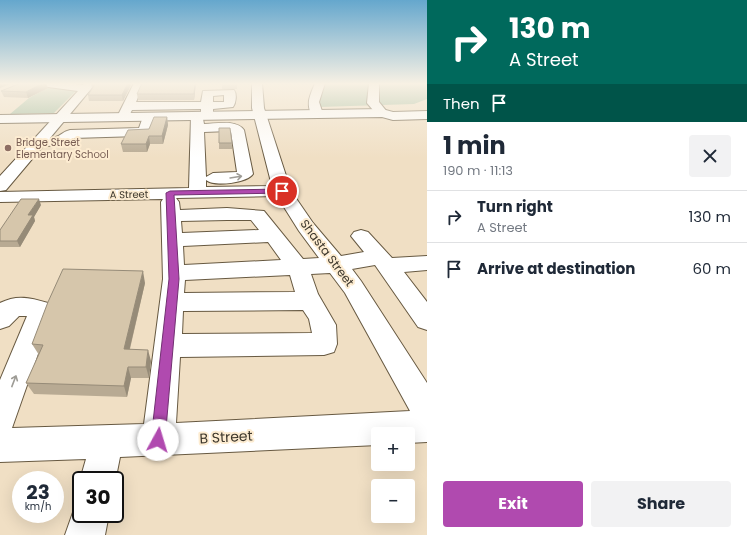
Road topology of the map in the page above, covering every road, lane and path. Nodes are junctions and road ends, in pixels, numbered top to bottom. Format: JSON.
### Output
{"nodes":[{"id":1,"x":68,"y":108,"type":"edge"},
{"id":2,"x":127,"y":108,"type":"edge"},
{"id":3,"x":160,"y":108,"type":"edge"},
{"id":4,"x":204,"y":108,"type":"edge"},
{"id":5,"x":258,"y":108,"type":"edge"},
{"id":6,"x":315,"y":108,"type":"edge"},
{"id":7,"x":377,"y":108,"type":"edge"},
{"id":8,"x":427,"y":109,"type":"edge"},
{"id":9,"x":125,"y":112,"type":"junction"},
{"id":10,"x":157,"y":113,"type":"junction"},
{"id":11,"x":382,"y":113,"type":"junction"},
{"id":12,"x":317,"y":114,"type":"junction"},
{"id":13,"x":427,"y":114,"type":"edge"},
{"id":14,"x":261,"y":115,"type":"junction"},
{"id":15,"x":202,"y":116,"type":"junction"},
{"id":16,"x":59,"y":118,"type":"junction"},
{"id":17,"x":89,"y":118,"type":"junction"},
{"id":18,"x":0,"y":119,"type":"edge"},
{"id":19,"x":81,"y":133,"type":"junction"},
{"id":20,"x":39,"y":142,"type":"junction"},
{"id":21,"x":0,"y":186,"type":"edge"},
{"id":22,"x":198,"y":186,"type":"junction"},
{"id":23,"x":282,"y":191,"type":"junction"},
{"id":24,"x":0,"y":196,"type":"edge"},
{"id":25,"x":171,"y":217,"type":"junction"},
{"id":26,"x":361,"y":236,"type":"dead end"},
{"id":27,"x":383,"y":262,"type":"junction"},
{"id":28,"x":427,"y":263,"type":"edge"},
{"id":29,"x":335,"y":265,"type":"junction"},
{"id":30,"x":298,"y":267,"type":"junction"},
{"id":31,"x":174,"y":273,"type":"junction"},
{"id":32,"x":308,"y":297,"type":"junction"},
{"id":33,"x":172,"y":302,"type":"junction"},
{"id":34,"x":0,"y":319,"type":"edge"},
{"id":35,"x":427,"y":320,"type":"edge"},
{"id":36,"x":167,"y":346,"type":"junction"},
{"id":37,"x":427,"y":411,"type":"edge"},
{"id":38,"x":0,"y":418,"type":"edge"},
{"id":39,"x":427,"y":426,"type":"edge"},
{"id":40,"x":158,"y":440,"type":"junction"},
{"id":41,"x":107,"y":442,"type":"junction"},
{"id":42,"x":0,"y":445,"type":"edge"},
{"id":43,"x":100,"y":471,"type":"edge"},
{"id":44,"x":88,"y":523,"type":"edge"},
{"id":45,"x":85,"y":535,"type":"edge"}],
"edges":[{"from":1,"to":16,"type":"street"},
{"from":2,"to":9,"type":"street"},
{"from":3,"to":10,"type":"street"},
{"from":4,"to":15,"type":"street"},
{"from":5,"to":14,"type":"street","name":"Shasta Street"},
{"from":6,"to":12,"type":"street"},
{"from":7,"to":11,"type":"street"},
{"from":8,"to":11,"type":"street"},
{"from":9,"to":10,"type":"street"},
{"from":9,"to":10,"type":"street"},
{"from":9,"to":17,"type":"street"},
{"from":10,"to":15,"type":"street"},
{"from":10,"to":19,"type":"street"},
{"from":11,"to":12,"type":"street"},
{"from":11,"to":13,"type":"street"},
{"from":12,"to":14,"type":"street"},
{"from":14,"to":15,"type":"street"},
{"from":14,"to":23,"type":"street","name":"Shasta Street"},
{"from":15,"to":22,"type":"street"},
{"from":22,"to":15,"type":"street","one_way":true},
{"from":16,"to":17,"type":"street"},
{"from":16,"to":18,"type":"street"},
{"from":16,"to":20,"type":"street"},
{"from":17,"to":19,"type":"street"},
{"from":19,"to":20,"type":"street"},
{"from":20,"to":21,"type":"street"},
{"from":22,"to":23,"type":"street","name":"A Street"},
{"from":22,"to":25,"type":"street","name":"A Street"},
{"from":23,"to":29,"type":"street","name":"Shasta Street"},
{"from":24,"to":25,"type":"street","name":"A Street"},
{"from":25,"to":30,"type":"street"},
{"from":25,"to":31,"type":"street"},
{"from":26,"to":27,"type":"street"},
{"from":27,"to":28,"type":"street"},
{"from":27,"to":29,"type":"street"},
{"from":27,"to":35,"type":"street"},
{"from":29,"to":30,"type":"street"},
{"from":29,"to":37,"type":"street","name":"Shasta Street"},
{"from":30,"to":31,"type":"street"},
{"from":30,"to":32,"type":"street"},
{"from":31,"to":33,"type":"street"},
{"from":32,"to":33,"type":"street"},
{"from":32,"to":36,"type":"street"},
{"from":33,"to":36,"type":"street"},
{"from":38,"to":34,"type":"street","one_way":true},
{"from":36,"to":40,"type":"street"},
{"from":39,"to":40,"type":"street","name":"B Street"},
{"from":40,"to":41,"type":"street","name":"B Street"},
{"from":41,"to":42,"type":"street","name":"B Street"},
{"from":41,"to":43,"type":"street"},
{"from":44,"to":45,"type":"street"}]}
